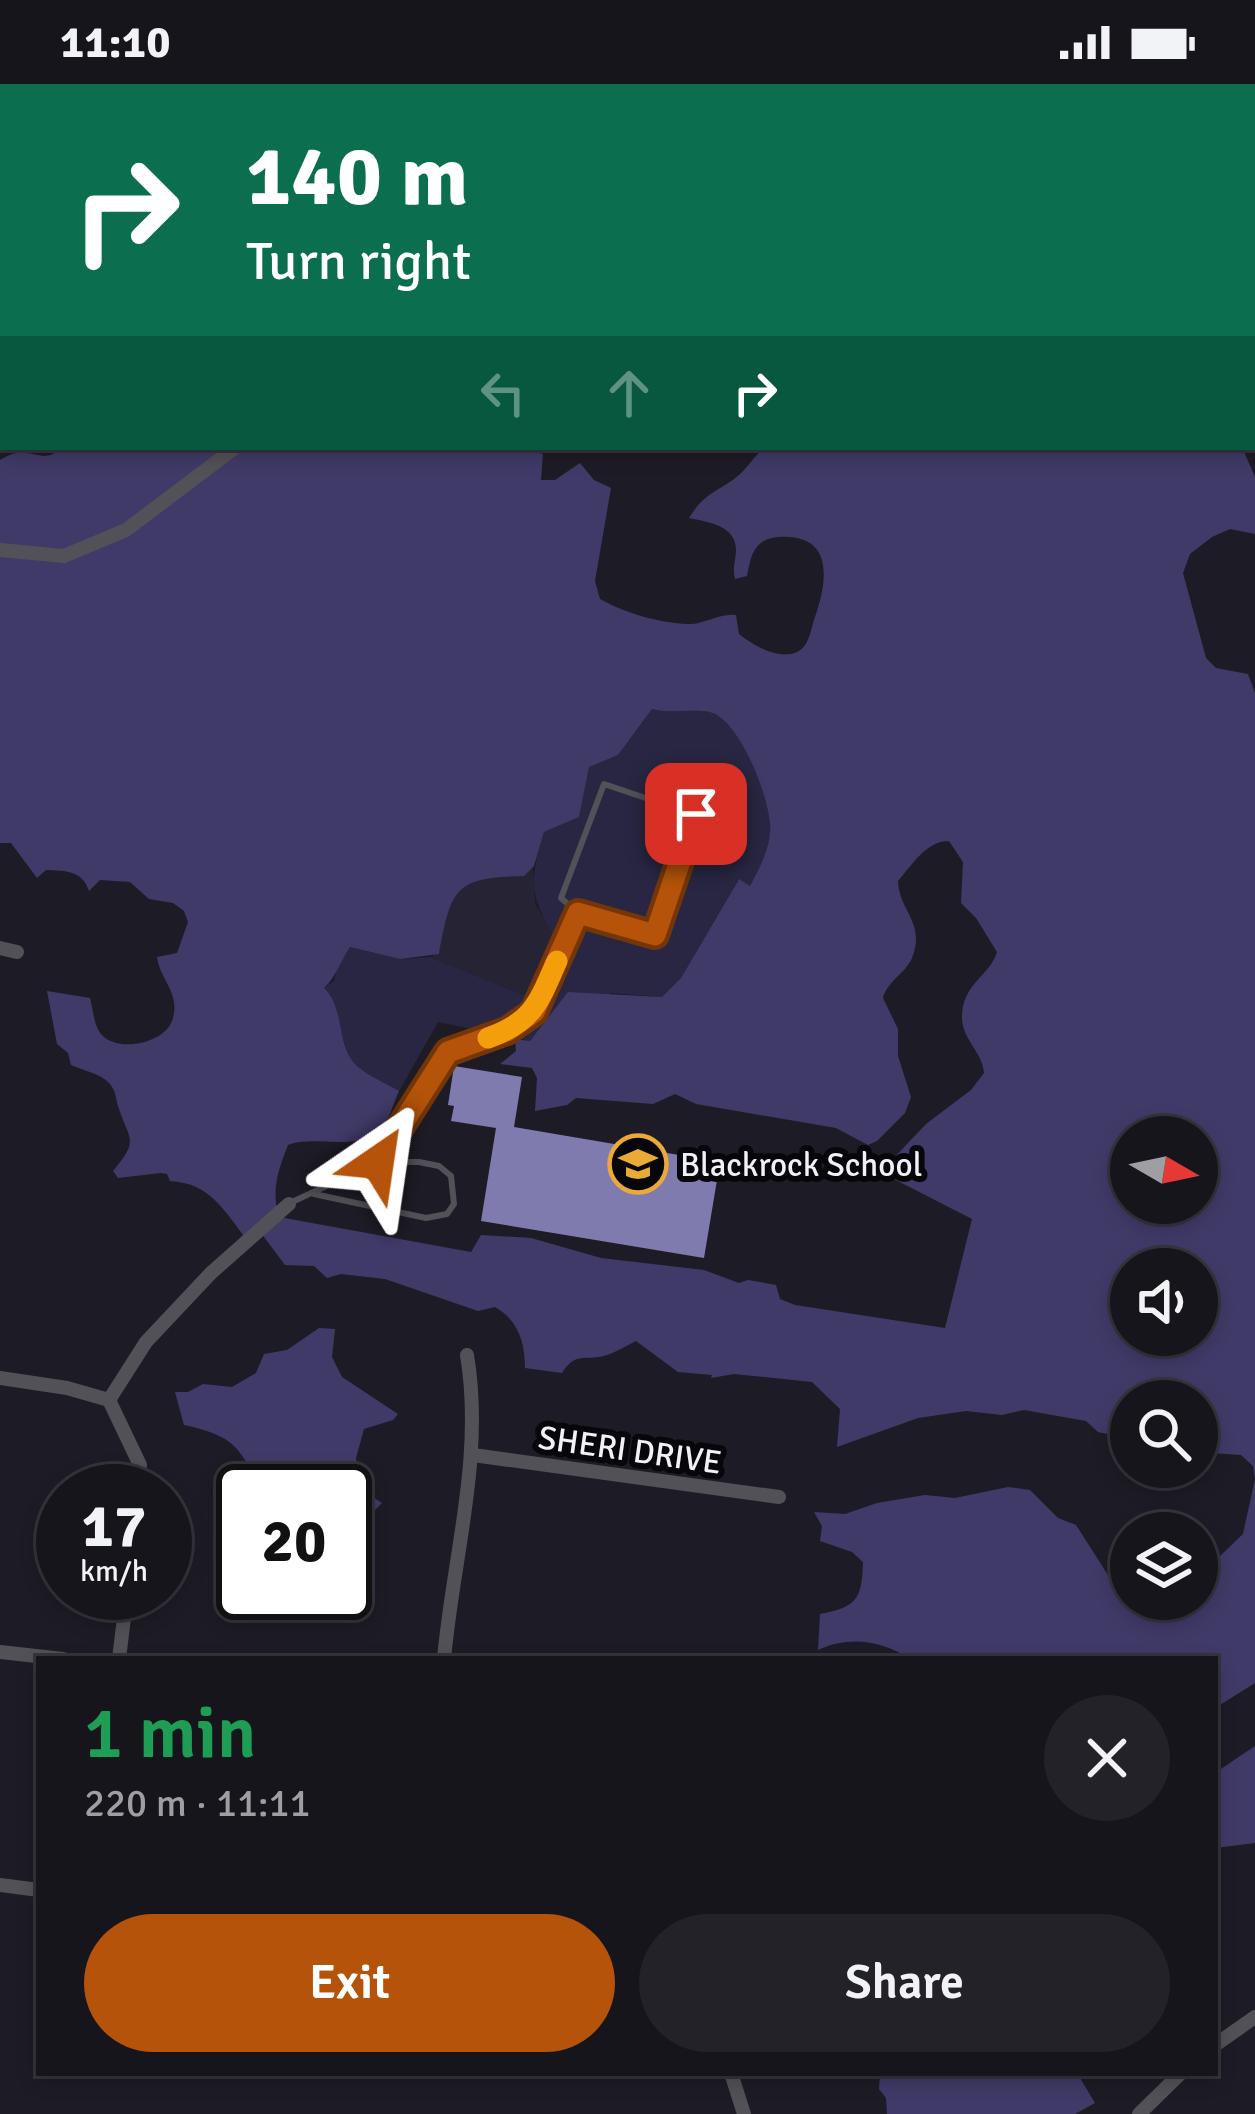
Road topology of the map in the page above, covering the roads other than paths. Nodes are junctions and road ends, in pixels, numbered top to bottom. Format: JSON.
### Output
{"nodes":[{"id":1,"x":232,"y":450,"type":"edge"},
{"id":2,"x":0,"y":550,"type":"edge"},
{"id":3,"x":578,"y":913,"type":"junction"},
{"id":4,"x":0,"y":948,"type":"edge"},
{"id":5,"x":17,"y":952,"type":"dead end"},
{"id":6,"x":378,"y":1162,"type":"junction"},
{"id":7,"x":311,"y":1193,"type":"junction"},
{"id":8,"x":289,"y":1204,"type":"joint"},
{"id":9,"x":467,"y":1355,"type":"dead end"},
{"id":10,"x":0,"y":1378,"type":"edge"},
{"id":11,"x":109,"y":1400,"type":"junction"},
{"id":12,"x":473,"y":1455,"type":"junction"},
{"id":13,"x":140,"y":1464,"type":"edge"},
{"id":14,"x":779,"y":1497,"type":"dead end"},
{"id":15,"x":124,"y":1620,"type":"edge"},
{"id":16,"x":0,"y":1652,"type":"edge"},
{"id":17,"x":36,"y":1656,"type":"edge"},
{"id":18,"x":119,"y":1656,"type":"edge"},
{"id":19,"x":444,"y":1656,"type":"edge"},
{"id":20,"x":0,"y":1885,"type":"edge"},
{"id":21,"x":36,"y":1890,"type":"edge"},
{"id":22,"x":1254,"y":2018,"type":"edge"},
{"id":23,"x":1218,"y":2043,"type":"edge"},
{"id":24,"x":732,"y":2076,"type":"edge"},
{"id":25,"x":1178,"y":2076,"type":"edge"},
{"id":26,"x":744,"y":2114,"type":"edge"},
{"id":27,"x":1139,"y":2114,"type":"edge"}],
"edges":[{"from":1,"to":2,"type":"street"},
{"from":3,"to":3,"type":"lane"},
{"from":3,"to":6,"type":"lane"},
{"from":4,"to":5,"type":"street"},
{"from":6,"to":7,"type":"lane"},
{"from":6,"to":7,"type":"lane"},
{"from":7,"to":8,"type":"lane"},
{"from":8,"to":11,"type":"street"},
{"from":9,"to":12,"type":"street"},
{"from":10,"to":11,"type":"street"},
{"from":11,"to":13,"type":"street"},
{"from":12,"to":14,"type":"street","name":"SHERI DRIVE"},
{"from":12,"to":19,"type":"street"},
{"from":15,"to":18,"type":"street"},
{"from":16,"to":17,"type":"street"},
{"from":20,"to":21,"type":"street"},
{"from":22,"to":23,"type":"street"},
{"from":24,"to":26,"type":"street"},
{"from":25,"to":27,"type":"street"}]}
